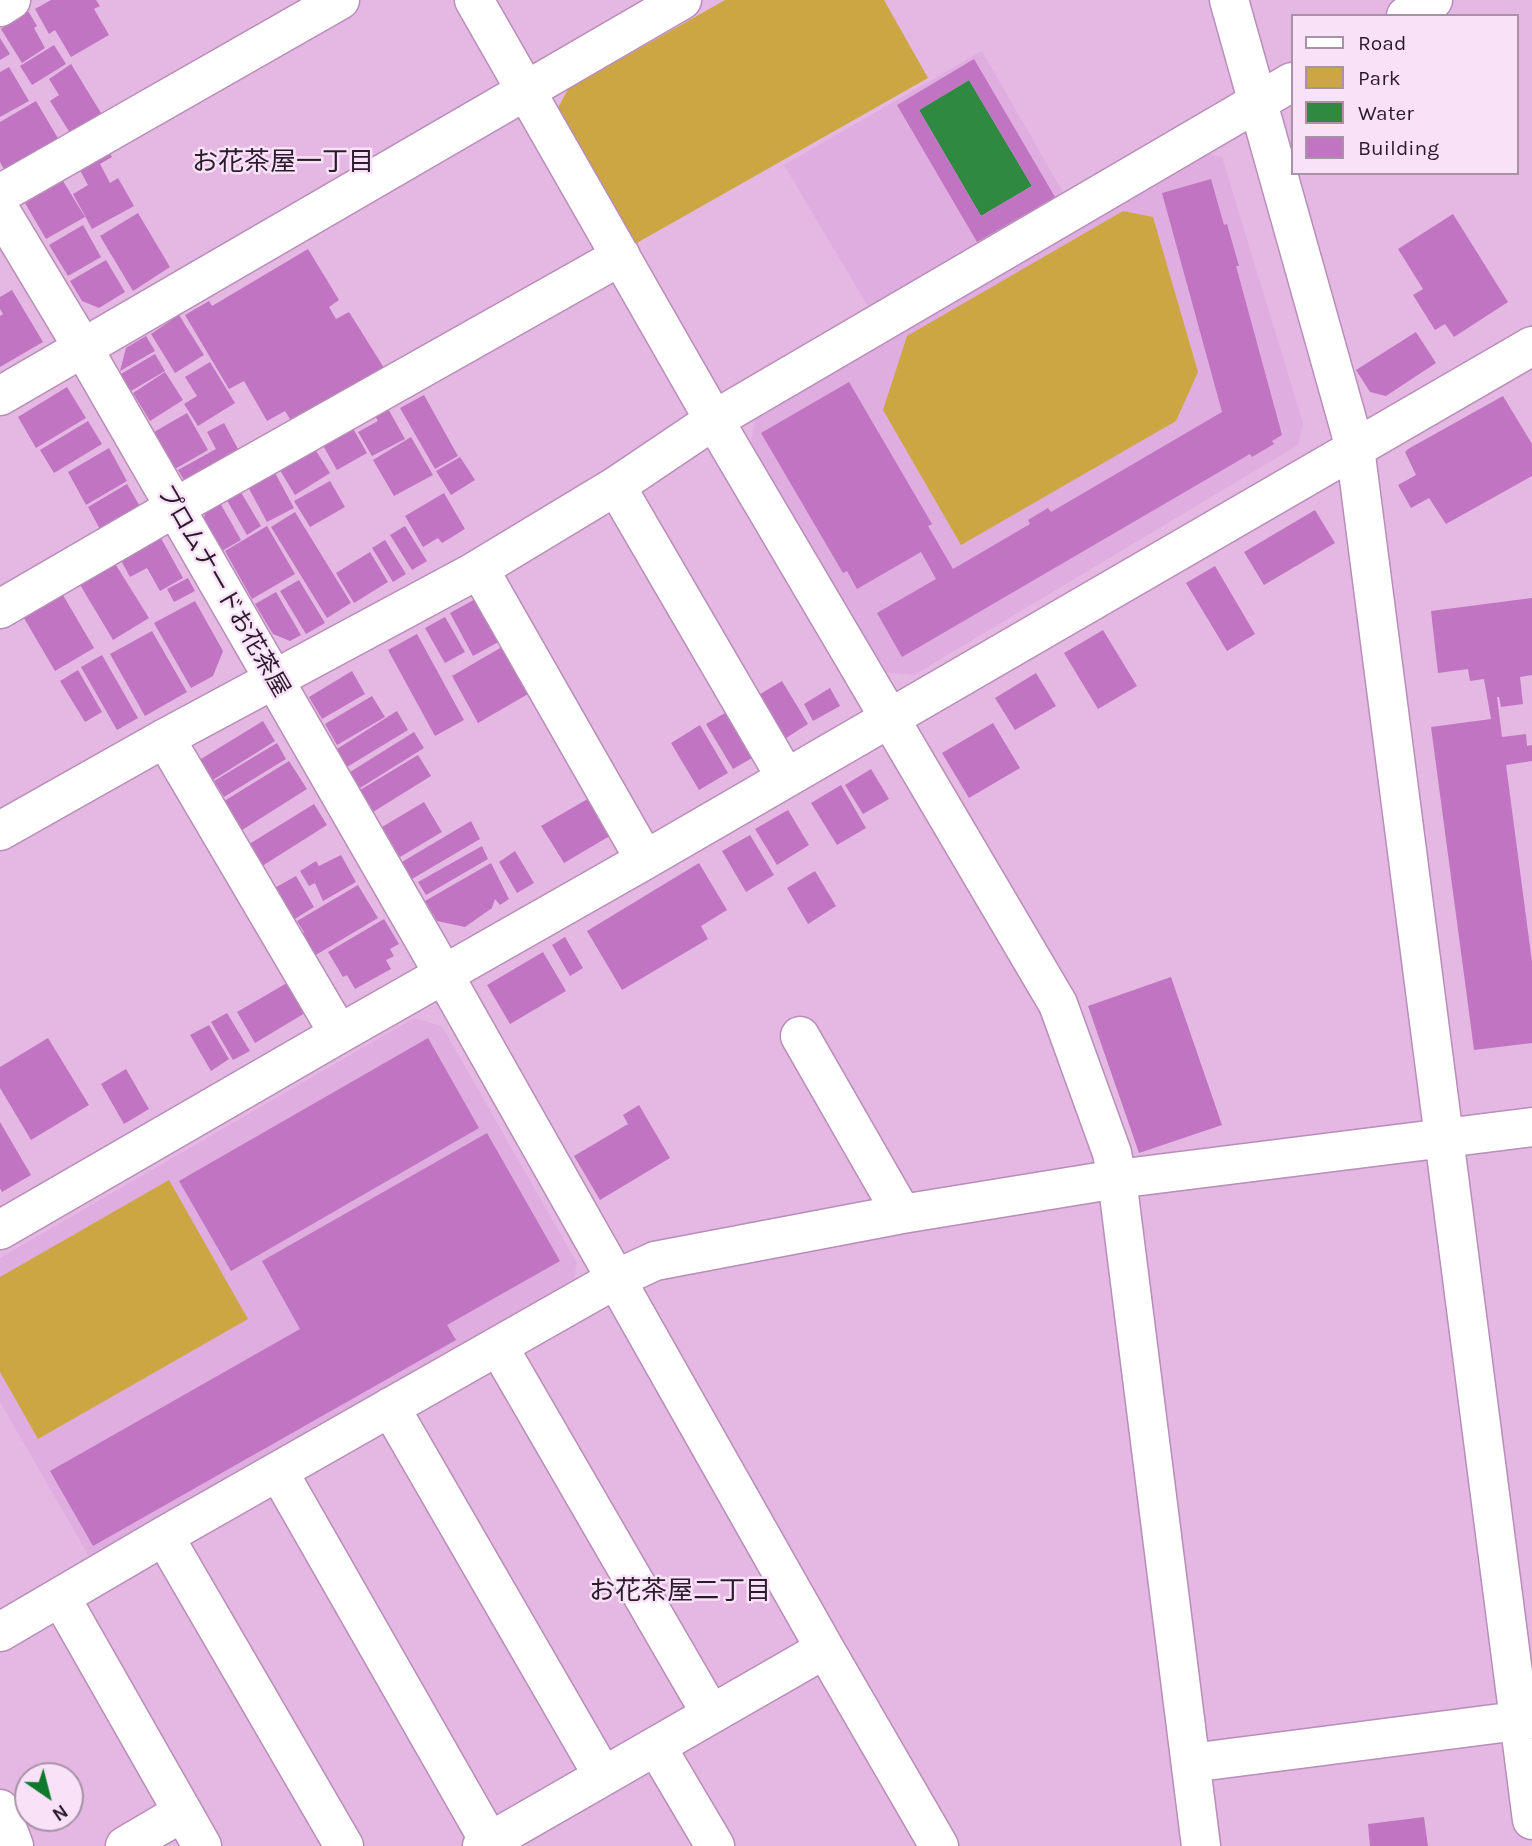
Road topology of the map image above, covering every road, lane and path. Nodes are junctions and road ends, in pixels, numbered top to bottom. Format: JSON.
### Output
{"nodes":[{"id":1,"x":11,"y":0,"type":"edge"},
{"id":2,"x":340,"y":0,"type":"edge"},
{"id":3,"x":474,"y":0,"type":"edge"},
{"id":4,"x":682,"y":0,"type":"edge"},
{"id":5,"x":1229,"y":0,"type":"edge"},
{"id":6,"x":1433,"y":0,"type":"edge"},
{"id":7,"x":0,"y":7,"type":"edge"},
{"id":8,"x":1409,"y":14,"type":"edge"},
{"id":9,"x":1290,"y":83,"type":"edge"},
{"id":10,"x":525,"y":90,"type":"junction"},
{"id":11,"x":1257,"y":102,"type":"junction"},
{"id":12,"x":0,"y":194,"type":"edge"},
{"id":13,"x":0,"y":210,"type":"edge"},
{"id":14,"x":621,"y":256,"type":"junction"},
{"id":15,"x":1532,"y":346,"type":"edge"},
{"id":16,"x":83,"y":348,"type":"junction"},
{"id":17,"x":0,"y":396,"type":"edge"},
{"id":18,"x":714,"y":420,"type":"junction"},
{"id":19,"x":1355,"y":448,"type":"junction"},
{"id":20,"x":616,"y":486,"type":"junction"},
{"id":21,"x":174,"y":508,"type":"junction"},
{"id":22,"x":479,"y":569,"type":"junction"},
{"id":23,"x":0,"y":609,"type":"edge"},
{"id":24,"x":274,"y":680,"type":"junction"},
{"id":25,"x":889,"y":719,"type":"junction"},
{"id":26,"x":165,"y":738,"type":"junction"},
{"id":27,"x":786,"y":778,"type":"junction"},
{"id":28,"x":0,"y":831,"type":"edge"},
{"id":29,"x":645,"y":860,"type":"junction"},
{"id":30,"x":443,"y":974,"type":"junction"},
{"id":31,"x":339,"y":1034,"type":"junction"},
{"id":32,"x":800,"y":1036,"type":"dead end"},
{"id":33,"x":1532,"y":1127,"type":"edge"},
{"id":34,"x":1443,"y":1138,"type":"junction"},
{"id":35,"x":1117,"y":1179,"type":"junction"},
{"id":36,"x":902,"y":1214,"type":"junction"},
{"id":37,"x":0,"y":1230,"type":"edge"},
{"id":38,"x":616,"y":1279,"type":"junction"},
{"id":39,"x":498,"y":1346,"type":"junction"},
{"id":40,"x":390,"y":1407,"type":"junction"},
{"id":41,"x":278,"y":1471,"type":"junction"},
{"id":42,"x":164,"y":1536,"type":"junction"},
{"id":43,"x":61,"y":1598,"type":"junction"},
{"id":44,"x":0,"y":1632,"type":"edge"},
{"id":45,"x":825,"y":1649,"type":"junction"},
{"id":46,"x":711,"y":1714,"type":"junction"},
{"id":47,"x":1526,"y":1720,"type":"edge"},
{"id":48,"x":656,"y":1746,"type":"junction"},
{"id":49,"x":1191,"y":1763,"type":"junction"},
{"id":50,"x":603,"y":1776,"type":"junction"},
{"id":51,"x":0,"y":1809,"type":"edge"},
{"id":52,"x":183,"y":1812,"type":"junction"},
{"id":53,"x":1532,"y":1820,"type":"edge"},
{"id":54,"x":488,"y":1844,"type":"edge"},
{"id":55,"x":14,"y":1846,"type":"edge"},
{"id":56,"x":125,"y":1846,"type":"edge"},
{"id":57,"x":202,"y":1846,"type":"edge"},
{"id":58,"x":344,"y":1846,"type":"edge"},
{"id":59,"x":715,"y":1846,"type":"edge"},
{"id":60,"x":939,"y":1846,"type":"edge"},
{"id":61,"x":1201,"y":1846,"type":"edge"}],
"edges":[{"from":1,"to":7,"type":"street"},
{"from":2,"to":12,"type":"street"},
{"from":3,"to":10,"type":"street"},
{"from":4,"to":10,"type":"street"},
{"from":5,"to":11,"type":"street"},
{"from":6,"to":8,"type":"street"},
{"from":9,"to":11,"type":"street"},
{"from":10,"to":14,"type":"street"},
{"from":10,"to":16,"type":"street"},
{"from":11,"to":18,"type":"street"},
{"from":11,"to":19,"type":"street"},
{"from":13,"to":16,"type":"street","name":"プロムナードお花茶屋"},
{"from":14,"to":18,"type":"street"},
{"from":14,"to":21,"type":"street"},
{"from":15,"to":19,"type":"street"},
{"from":16,"to":17,"type":"street"},
{"from":16,"to":21,"type":"street","name":"プロムナードお花茶屋"},
{"from":18,"to":20,"type":"street"},
{"from":18,"to":25,"type":"street"},
{"from":19,"to":25,"type":"street"},
{"from":19,"to":34,"type":"street"},
{"from":20,"to":22,"type":"street"},
{"from":20,"to":27,"type":"street"},
{"from":21,"to":23,"type":"street"},
{"from":21,"to":24,"type":"street","name":"プロムナードお花茶屋"},
{"from":22,"to":24,"type":"street"},
{"from":22,"to":29,"type":"street"},
{"from":24,"to":26,"type":"street"},
{"from":24,"to":30,"type":"street","name":"プロムナードお花茶屋"},
{"from":25,"to":27,"type":"street"},
{"from":25,"to":35,"type":"street"},
{"from":26,"to":28,"type":"street"},
{"from":26,"to":31,"type":"street"},
{"from":27,"to":29,"type":"street"},
{"from":29,"to":30,"type":"street"},
{"from":30,"to":31,"type":"street"},
{"from":30,"to":38,"type":"street","name":"プロムナードお花茶屋"},
{"from":31,"to":37,"type":"street"},
{"from":32,"to":36,"type":"street"},
{"from":33,"to":34,"type":"street"},
{"from":34,"to":35,"type":"street"},
{"from":34,"to":47,"type":"street"},
{"from":35,"to":36,"type":"street"},
{"from":35,"to":49,"type":"street"},
{"from":36,"to":38,"type":"street"},
{"from":38,"to":39,"type":"street"},
{"from":38,"to":45,"type":"street","name":"プロムナードお花茶屋"},
{"from":39,"to":40,"type":"street"},
{"from":39,"to":46,"type":"street"},
{"from":40,"to":41,"type":"street"},
{"from":40,"to":50,"type":"street"},
{"from":41,"to":42,"type":"street"},
{"from":41,"to":54,"type":"street"},
{"from":42,"to":43,"type":"street"},
{"from":42,"to":58,"type":"street"},
{"from":43,"to":44,"type":"street"},
{"from":43,"to":52,"type":"street"},
{"from":45,"to":46,"type":"street"},
{"from":45,"to":60,"type":"street","name":"プロムナードお花茶屋"},
{"from":46,"to":48,"type":"street"},
{"from":47,"to":49,"type":"street"},
{"from":47,"to":53,"type":"street"},
{"from":48,"to":50,"type":"street"},
{"from":48,"to":59,"type":"street"},
{"from":49,"to":61,"type":"street"},
{"from":50,"to":54,"type":"street"},
{"from":51,"to":55,"type":"street"},
{"from":52,"to":56,"type":"street"},
{"from":52,"to":57,"type":"street"}]}
